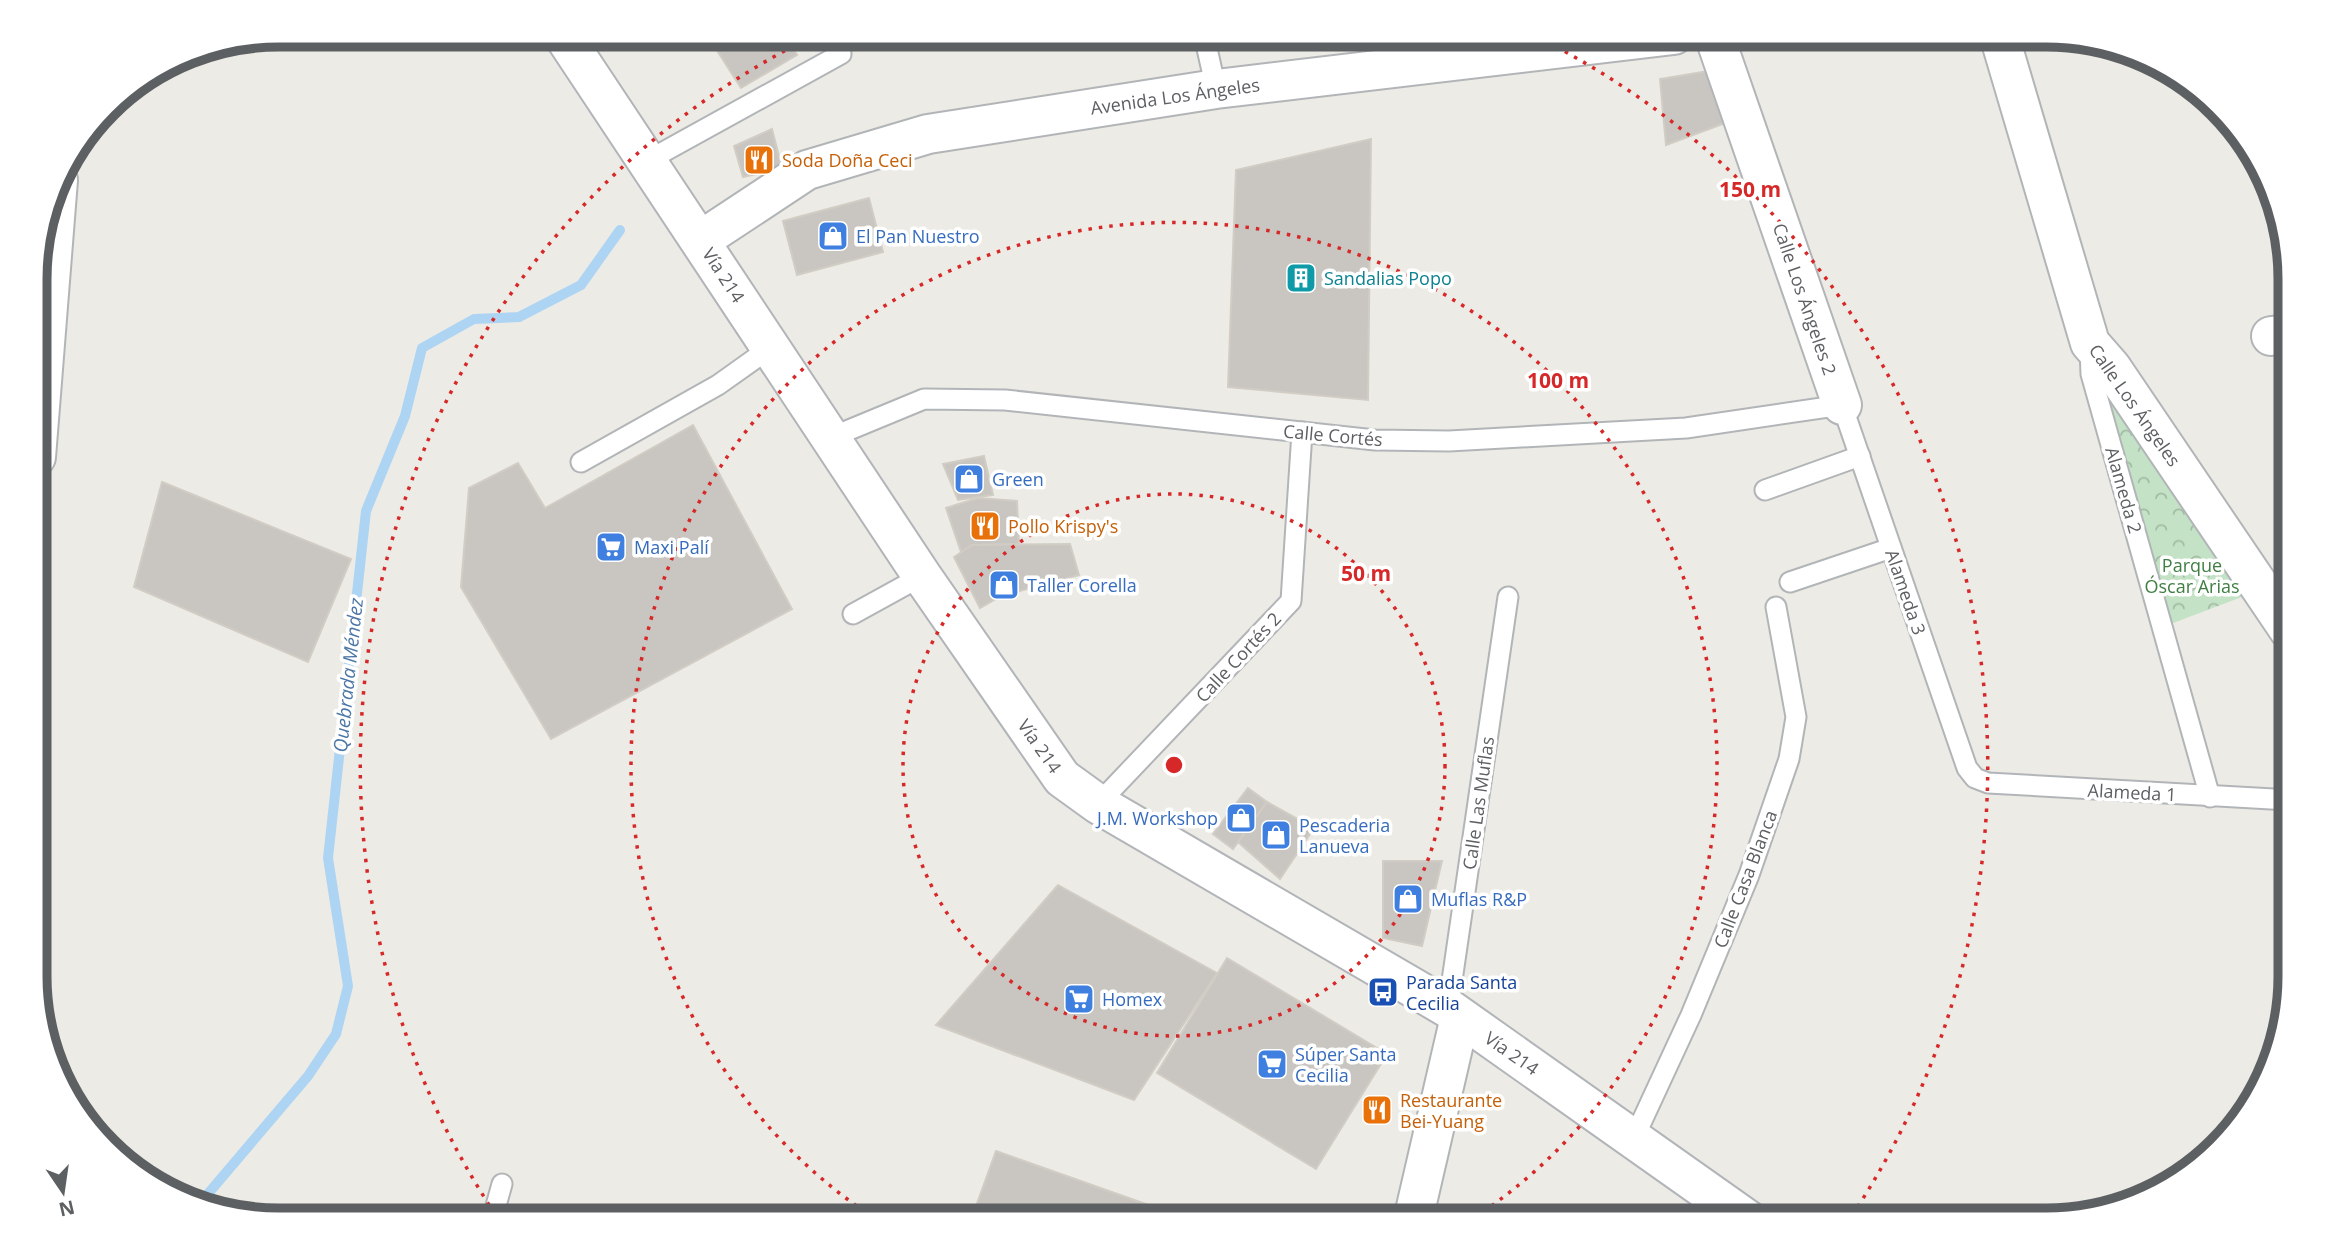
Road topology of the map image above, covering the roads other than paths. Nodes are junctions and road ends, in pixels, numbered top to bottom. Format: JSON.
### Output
{"nodes":[{"id":1,"x":572,"y":47,"type":"edge"},
{"id":2,"x":840,"y":47,"type":"edge"},
{"id":3,"x":1207,"y":47,"type":"edge"},
{"id":4,"x":1492,"y":47,"type":"edge"},
{"id":5,"x":1718,"y":47,"type":"edge"},
{"id":6,"x":2003,"y":47,"type":"edge"},
{"id":7,"x":1216,"y":89,"type":"junction"},
{"id":8,"x":647,"y":161,"type":"junction"},
{"id":9,"x":55,"y":220,"type":"edge"},
{"id":10,"x":701,"y":240,"type":"junction"},
{"id":11,"x":48,"y":307,"type":"edge"},
{"id":12,"x":2090,"y":343,"type":"junction"},
{"id":13,"x":770,"y":348,"type":"junction"},
{"id":14,"x":1842,"y":405,"type":"junction"},
{"id":15,"x":1302,"y":432,"type":"junction"},
{"id":16,"x":832,"y":437,"type":"junction"},
{"id":17,"x":1860,"y":456,"type":"junction"},
{"id":18,"x":581,"y":462,"type":"dead end"},
{"id":19,"x":1765,"y":490,"type":"dead end"},
{"id":20,"x":1891,"y":548,"type":"junction"},
{"id":21,"x":922,"y":576,"type":"junction"},
{"id":22,"x":1790,"y":582,"type":"dead end"},
{"id":23,"x":1508,"y":597,"type":"dead end"},
{"id":24,"x":1776,"y":607,"type":"dead end"},
{"id":25,"x":853,"y":614,"type":"dead end"},
{"id":26,"x":2278,"y":614,"type":"edge"},
{"id":27,"x":1975,"y":778,"type":"joint"},
{"id":28,"x":2210,"y":797,"type":"junction"},
{"id":29,"x":2278,"y":800,"type":"edge"},
{"id":30,"x":1098,"y":804,"type":"junction"},
{"id":31,"x":1454,"y":1012,"type":"junction"},
{"id":32,"x":1634,"y":1138,"type":"junction"},
{"id":33,"x":502,"y":1184,"type":"dead end"},
{"id":34,"x":1415,"y":1207,"type":"edge"},
{"id":35,"x":1730,"y":1207,"type":"edge"},
{"id":36,"x":495,"y":1208,"type":"edge"}],
"edges":[{"from":1,"to":8,"type":"street","name":"Vía 214"},
{"from":2,"to":8,"type":"lane"},
{"from":3,"to":7,"type":"lane"},
{"from":4,"to":7,"type":"street","name":"Avenida Los Ángeles"},
{"from":5,"to":14,"type":"street","name":"Calle Los Ángeles 2"},
{"from":6,"to":12,"type":"street","name":"Calle Los Ángeles"},
{"from":7,"to":10,"type":"street","name":"Avenida Los Ángeles"},
{"from":8,"to":10,"type":"street","name":"Vía 214"},
{"from":9,"to":11,"type":"street"},
{"from":10,"to":13,"type":"street","name":"Vía 214"},
{"from":12,"to":26,"type":"street","name":"Calle Los Ángeles"},
{"from":12,"to":28,"type":"lane","name":"Alameda 2"},
{"from":13,"to":16,"type":"street","name":"Vía 214"},
{"from":13,"to":18,"type":"lane"},
{"from":14,"to":15,"type":"lane","name":"Calle Cortés"},
{"from":14,"to":17,"type":"lane","name":"Alameda 3"},
{"from":15,"to":16,"type":"lane","name":"Calle Cortés"},
{"from":15,"to":30,"type":"lane","name":"Calle Cortés 2"},
{"from":16,"to":21,"type":"street","name":"Vía 214"},
{"from":17,"to":19,"type":"lane"},
{"from":17,"to":20,"type":"lane","name":"Alameda 3"},
{"from":20,"to":22,"type":"lane"},
{"from":20,"to":27,"type":"lane","name":"Alameda 3"},
{"from":21,"to":25,"type":"lane"},
{"from":21,"to":30,"type":"street","name":"Vía 214"},
{"from":23,"to":31,"type":"lane","name":"Calle Las Muflas"},
{"from":24,"to":32,"type":"lane","name":"Calle Casa Blanca"},
{"from":27,"to":28,"type":"lane","name":"Alameda 1"},
{"from":28,"to":29,"type":"lane","name":"Alameda 1"},
{"from":30,"to":31,"type":"street","name":"Vía 214"},
{"from":31,"to":32,"type":"street","name":"Vía 214"},
{"from":31,"to":34,"type":"street"},
{"from":32,"to":35,"type":"street","name":"Vía 214"},
{"from":33,"to":36,"type":"lane"}]}
